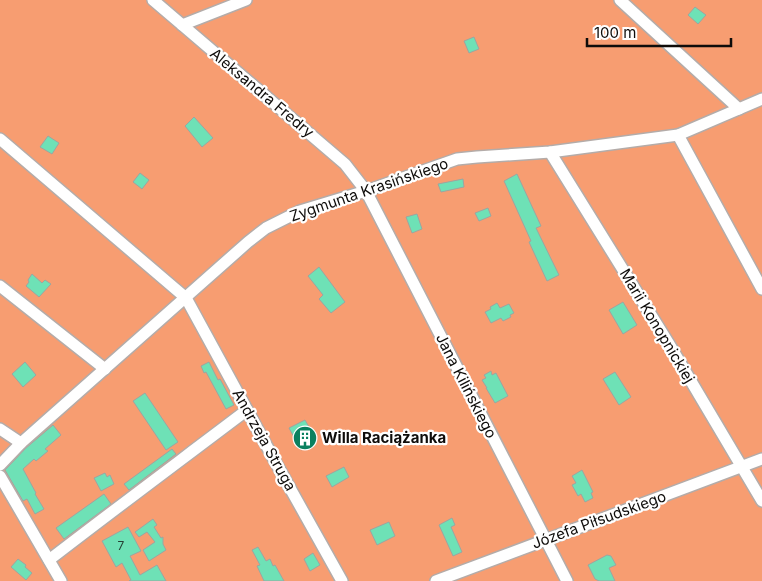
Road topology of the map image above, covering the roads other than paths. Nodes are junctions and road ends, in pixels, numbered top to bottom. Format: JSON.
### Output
{"nodes":[{"id":1,"x":153,"y":0,"type":"edge"},
{"id":2,"x":246,"y":0,"type":"edge"},
{"id":3,"x":620,"y":0,"type":"edge"},
{"id":4,"x":182,"y":25,"type":"junction"},
{"id":5,"x":762,"y":100,"type":"edge"},
{"id":6,"x":739,"y":109,"type":"junction"},
{"id":7,"x":678,"y":135,"type":"junction"},
{"id":8,"x":0,"y":138,"type":"edge"},
{"id":9,"x":550,"y":152,"type":"junction"},
{"id":10,"x":366,"y":191,"type":"junction"},
{"id":11,"x":0,"y":286,"type":"edge"},
{"id":12,"x":762,"y":289,"type":"edge"},
{"id":13,"x":186,"y":298,"type":"junction"},
{"id":14,"x":105,"y":369,"type":"junction"},
{"id":15,"x":247,"y":410,"type":"junction"},
{"id":16,"x":0,"y":429,"type":"edge"},
{"id":17,"x":21,"y":444,"type":"junction"},
{"id":18,"x":762,"y":459,"type":"edge"},
{"id":19,"x":0,"y":465,"type":"edge"},
{"id":20,"x":742,"y":467,"type":"junction"},
{"id":21,"x":0,"y":476,"type":"edge"},
{"id":22,"x":762,"y":501,"type":"edge"},
{"id":23,"x":545,"y":540,"type":"junction"},
{"id":24,"x":49,"y":560,"type":"junction"},
{"id":25,"x":61,"y":581,"type":"edge"},
{"id":26,"x":342,"y":581,"type":"edge"},
{"id":27,"x":436,"y":581,"type":"edge"},
{"id":28,"x":567,"y":581,"type":"edge"}],
"edges":[{"from":1,"to":4,"type":"street","name":"Aleksandra Fredry"},
{"from":2,"to":4,"type":"street"},
{"from":3,"to":6,"type":"street"},
{"from":4,"to":10,"type":"street","name":"Aleksandra Fredry"},
{"from":5,"to":6,"type":"street","name":"Zygmunta Krasińskiego"},
{"from":6,"to":7,"type":"street","name":"Zygmunta Krasińskiego"},
{"from":7,"to":9,"type":"street","name":"Zygmunta Krasińskiego"},
{"from":7,"to":12,"type":"street"},
{"from":8,"to":13,"type":"street"},
{"from":9,"to":10,"type":"street","name":"Zygmunta Krasińskiego"},
{"from":9,"to":20,"type":"street","name":"Marii Konopnickiej"},
{"from":10,"to":13,"type":"street","name":"Zygmunta Krasińskiego"},
{"from":10,"to":23,"type":"street","name":"Jana Kilińskiego"},
{"from":11,"to":14,"type":"street"},
{"from":13,"to":14,"type":"street","name":"Zygmunta Krasińskiego"},
{"from":13,"to":15,"type":"street","name":"Andrzeja Struga"},
{"from":14,"to":17,"type":"street","name":"Zygmunta Krasińskiego"},
{"from":15,"to":24,"type":"street"},
{"from":15,"to":26,"type":"street","name":"Andrzeja Struga"},
{"from":16,"to":17,"type":"street"},
{"from":17,"to":19,"type":"street","name":"Zygmunta Krasińskiego"},
{"from":18,"to":20,"type":"street","name":"Józefa Piłsudskiego"},
{"from":20,"to":22,"type":"street","name":"Marii Konopnickiej"},
{"from":20,"to":23,"type":"street","name":"Józefa Piłsudskiego"},
{"from":21,"to":24,"type":"street"},
{"from":23,"to":27,"type":"street","name":"Józefa Piłsudskiego"},
{"from":23,"to":28,"type":"street","name":"Jana Kilińskiego"},
{"from":24,"to":25,"type":"street"}]}
